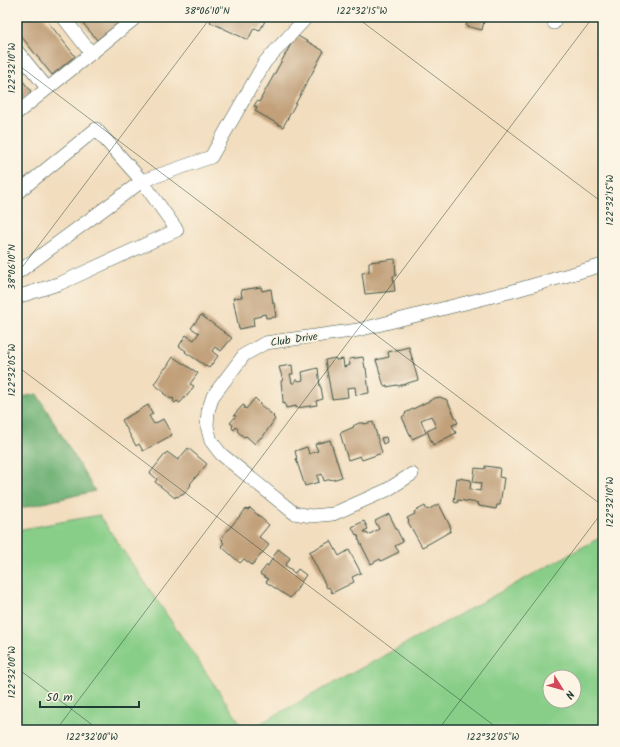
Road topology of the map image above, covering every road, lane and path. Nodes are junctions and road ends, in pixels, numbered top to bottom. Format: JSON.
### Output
{"nodes":[{"id":1,"x":62,"y":17,"type":"edge"},
{"id":2,"x":132,"y":17,"type":"edge"},
{"id":3,"x":305,"y":17,"type":"edge"},
{"id":4,"x":17,"y":51,"type":"edge"},
{"id":5,"x":91,"y":54,"type":"junction"},
{"id":6,"x":47,"y":88,"type":"junction"},
{"id":7,"x":17,"y":113,"type":"edge"},
{"id":8,"x":142,"y":181,"type":"junction"},
{"id":9,"x":17,"y":193,"type":"edge"},
{"id":10,"x":603,"y":264,"type":"edge"},
{"id":11,"x":17,"y":273,"type":"edge"},
{"id":12,"x":17,"y":298,"type":"edge"},
{"id":13,"x":412,"y":474,"type":"dead end"}],
"edges":[{"from":1,"to":5,"type":"street"},
{"from":2,"to":5,"type":"street"},
{"from":3,"to":8,"type":"street"},
{"from":4,"to":6,"type":"street"},
{"from":5,"to":6,"type":"street"},
{"from":6,"to":7,"type":"street"},
{"from":8,"to":9,"type":"street"},
{"from":8,"to":11,"type":"street"},
{"from":8,"to":12,"type":"street"},
{"from":10,"to":13,"type":"street","name":"Club Drive"}]}
